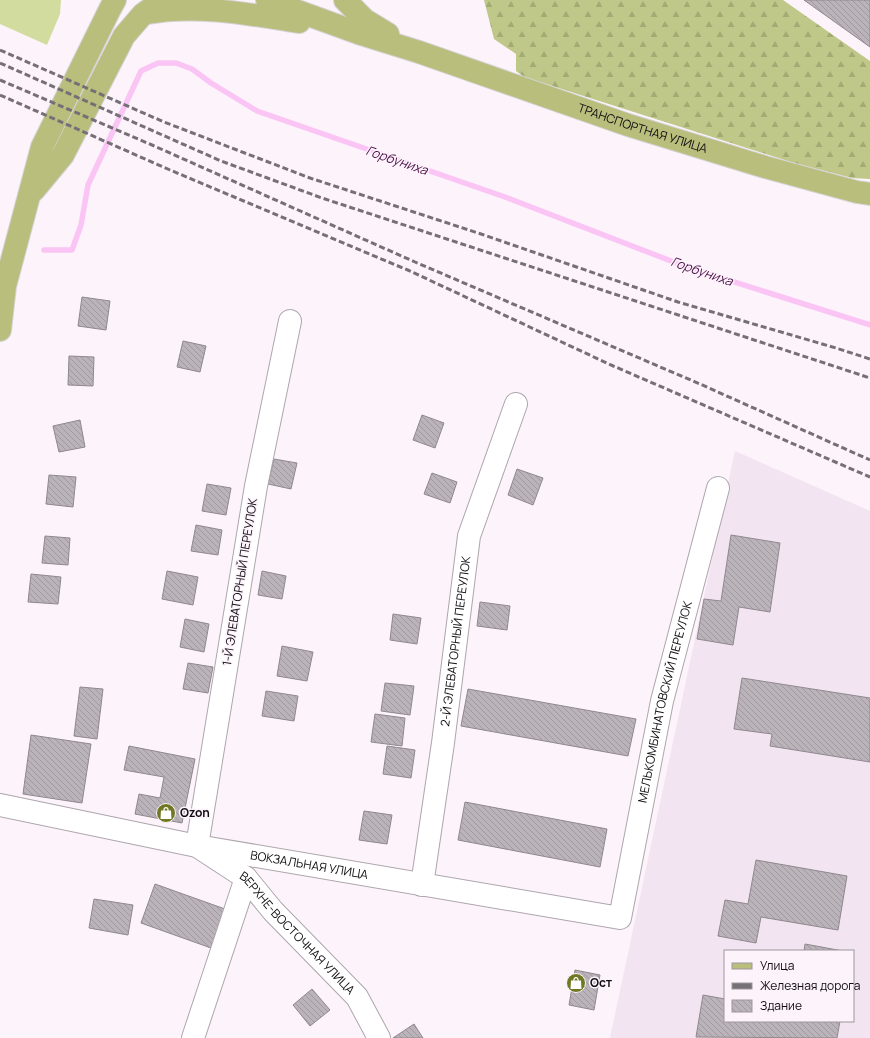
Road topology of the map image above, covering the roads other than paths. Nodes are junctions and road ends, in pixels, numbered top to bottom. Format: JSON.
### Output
{"nodes":[{"id":1,"x":163,"y":0,"type":"edge"},
{"id":2,"x":267,"y":0,"type":"edge"},
{"id":3,"x":345,"y":0,"type":"edge"},
{"id":4,"x":111,"y":3,"type":"edge"},
{"id":5,"x":144,"y":14,"type":"junction"},
{"id":6,"x":358,"y":33,"type":"junction"},
{"id":7,"x":419,"y":52,"type":"junction"},
{"id":8,"x":870,"y":194,"type":"edge"},
{"id":9,"x":29,"y":196,"type":"junction"},
{"id":10,"x":290,"y":321,"type":"dead end"},
{"id":11,"x":0,"y":330,"type":"edge"},
{"id":12,"x":516,"y":404,"type":"dead end"},
{"id":13,"x":718,"y":488,"type":"dead end"},
{"id":14,"x":0,"y":805,"type":"edge"},
{"id":15,"x":197,"y":846,"type":"junction"},
{"id":16,"x":246,"y":878,"type":"junction"},
{"id":17,"x":422,"y":885,"type":"junction"},
{"id":18,"x":620,"y":918,"type":"joint"},
{"id":19,"x":193,"y":1038,"type":"edge"},
{"id":20,"x":379,"y":1038,"type":"edge"}],
"edges":[{"from":1,"to":5,"type":"main road"},
{"from":2,"to":6,"type":"main road"},
{"from":3,"to":7,"type":"main road"},
{"from":4,"to":9,"type":"main road"},
{"from":5,"to":6,"type":"main road"},
{"from":5,"to":9,"type":"main road"},
{"from":6,"to":7,"type":"main road"},
{"from":7,"to":8,"type":"main road","name":"ТРАНСПОРТНАЯ УЛИЦА"},
{"from":9,"to":11,"type":"main road"},
{"from":10,"to":15,"type":"street","name":"1-Й ЭЛЕВАТОРНЫЙ ПЕРЕУЛОК"},
{"from":12,"to":17,"type":"street","name":"2-Й ЭЛЕВАТОРНЫЙ ПЕРЕУЛОК"},
{"from":13,"to":18,"type":"street","name":"МЕЛЬКОМБИНАТОВСКИЙ ПЕРЕУЛОК"},
{"from":14,"to":15,"type":"street","name":"ВОКЗАЛЬНАЯ УЛИЦА"},
{"from":15,"to":16,"type":"street","name":"ВЕРХНЕ-ВОСТОЧНАЯ УЛИЦА"},
{"from":15,"to":17,"type":"street","name":"ВОКЗАЛЬНАЯ УЛИЦА"},
{"from":16,"to":19,"type":"street"},
{"from":16,"to":20,"type":"street","name":"ВЕРХНЕ-ВОСТОЧНАЯ УЛИЦА"},
{"from":17,"to":18,"type":"street","name":"ВОКЗАЛЬНАЯ УЛИЦА"}]}
